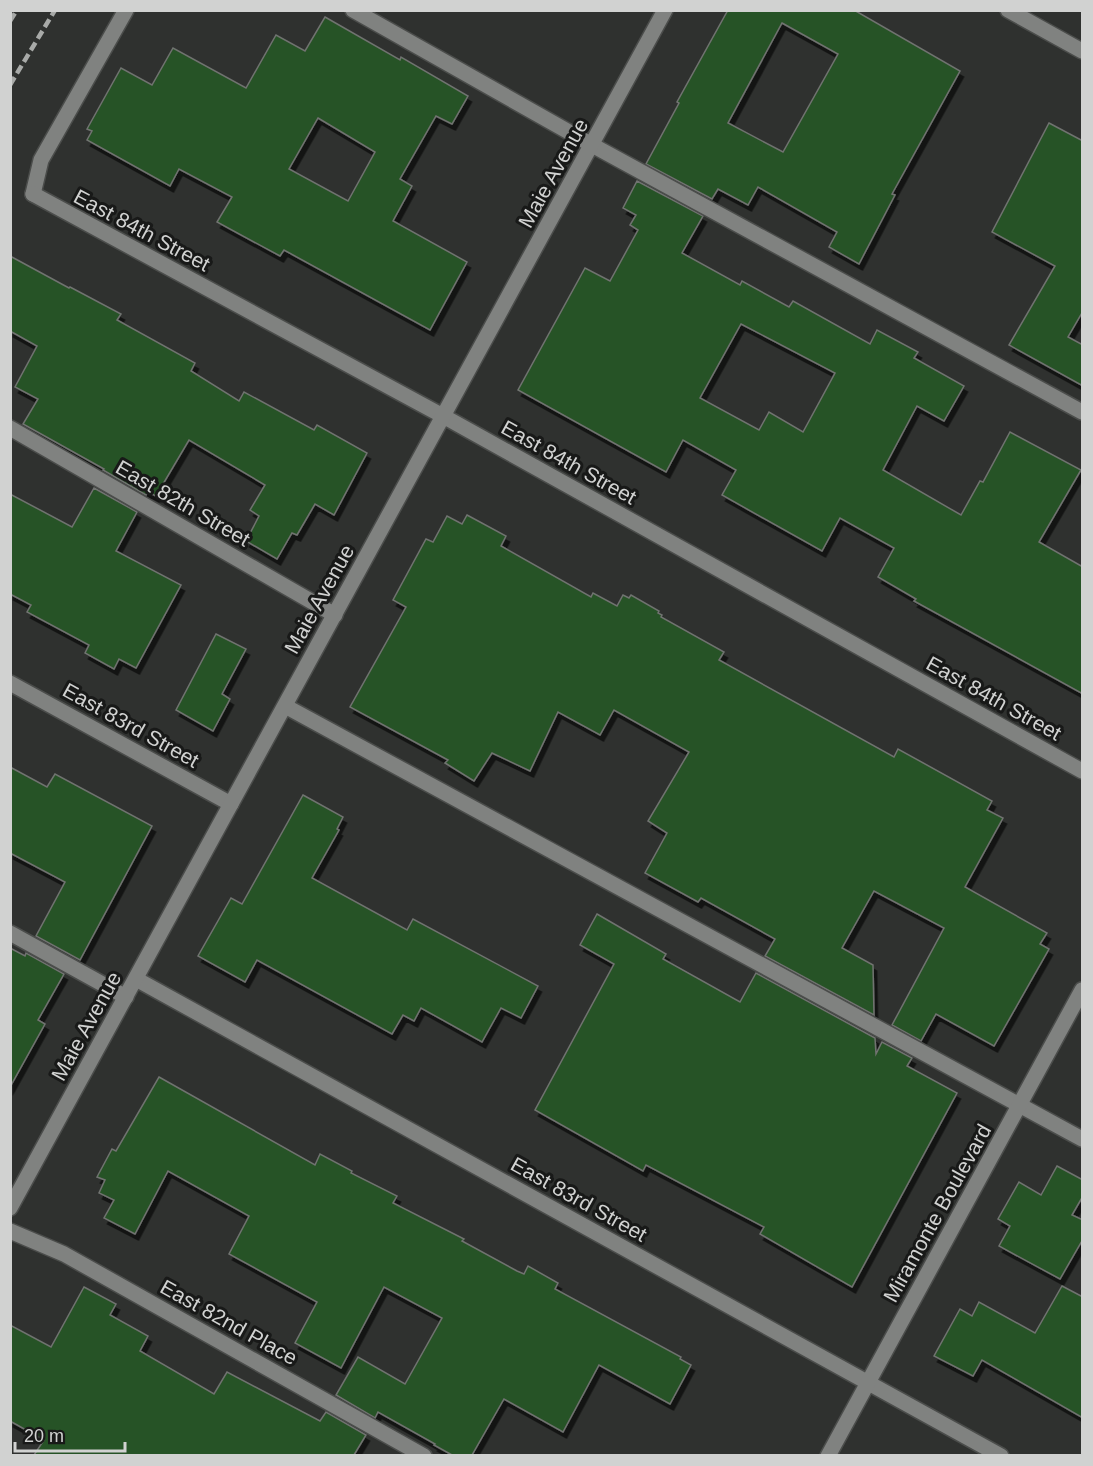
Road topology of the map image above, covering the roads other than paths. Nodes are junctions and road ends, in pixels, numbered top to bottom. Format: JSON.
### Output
{"nodes":[{"id":1,"x":126,"y":10,"type":"edge"},
{"id":2,"x":353,"y":10,"type":"edge"},
{"id":3,"x":665,"y":10,"type":"edge"},
{"id":4,"x":1008,"y":10,"type":"edge"},
{"id":5,"x":1083,"y":51,"type":"edge"},
{"id":6,"x":592,"y":145,"type":"junction"},
{"id":7,"x":1083,"y":412,"type":"edge"},
{"id":8,"x":443,"y":416,"type":"junction"},
{"id":9,"x":10,"y":428,"type":"edge"},
{"id":10,"x":335,"y":615,"type":"junction"},
{"id":11,"x":10,"y":683,"type":"edge"},
{"id":12,"x":285,"y":706,"type":"junction"},
{"id":13,"x":1083,"y":771,"type":"edge"},
{"id":14,"x":231,"y":804,"type":"junction"},
{"id":15,"x":10,"y":933,"type":"edge"},
{"id":16,"x":136,"y":979,"type":"junction"},
{"id":17,"x":1083,"y":990,"type":"edge"},
{"id":18,"x":126,"y":997,"type":"junction"},
{"id":19,"x":1019,"y":1106,"type":"junction"},
{"id":20,"x":1083,"y":1139,"type":"edge"},
{"id":21,"x":10,"y":1208,"type":"edge"},
{"id":22,"x":10,"y":1231,"type":"edge"},
{"id":23,"x":868,"y":1382,"type":"junction"},
{"id":24,"x":424,"y":1455,"type":"edge"},
{"id":25,"x":828,"y":1455,"type":"edge"},
{"id":26,"x":1001,"y":1455,"type":"edge"}],
"edges":[{"from":1,"to":8,"type":"street","name":"East 84th Street"},
{"from":2,"to":6,"type":"street"},
{"from":3,"to":6,"type":"street","name":"Maie Avenue"},
{"from":4,"to":5,"type":"street"},
{"from":6,"to":7,"type":"street"},
{"from":6,"to":8,"type":"street","name":"Maie Avenue"},
{"from":8,"to":10,"type":"street","name":"Maie Avenue"},
{"from":8,"to":13,"type":"street","name":"East 84th Street"},
{"from":9,"to":10,"type":"street","name":"East 82th Street"},
{"from":10,"to":12,"type":"street","name":"Maie Avenue"},
{"from":11,"to":14,"type":"street","name":"East 83rd Street"},
{"from":12,"to":14,"type":"street","name":"Maie Avenue"},
{"from":12,"to":19,"type":"street"},
{"from":14,"to":16,"type":"street","name":"Maie Avenue"},
{"from":15,"to":18,"type":"street"},
{"from":16,"to":18,"type":"street","name":"Maie Avenue"},
{"from":16,"to":23,"type":"street","name":"East 83rd Street"},
{"from":17,"to":19,"type":"street","name":"Miramonte Boulevard"},
{"from":18,"to":21,"type":"street","name":"Maie Avenue"},
{"from":19,"to":20,"type":"street"},
{"from":19,"to":23,"type":"street","name":"Miramonte Boulevard"},
{"from":22,"to":24,"type":"street","name":"East 82nd Place"},
{"from":23,"to":25,"type":"street","name":"Miramonte Boulevard"},
{"from":23,"to":26,"type":"street","name":"East 83rd Street"}]}
